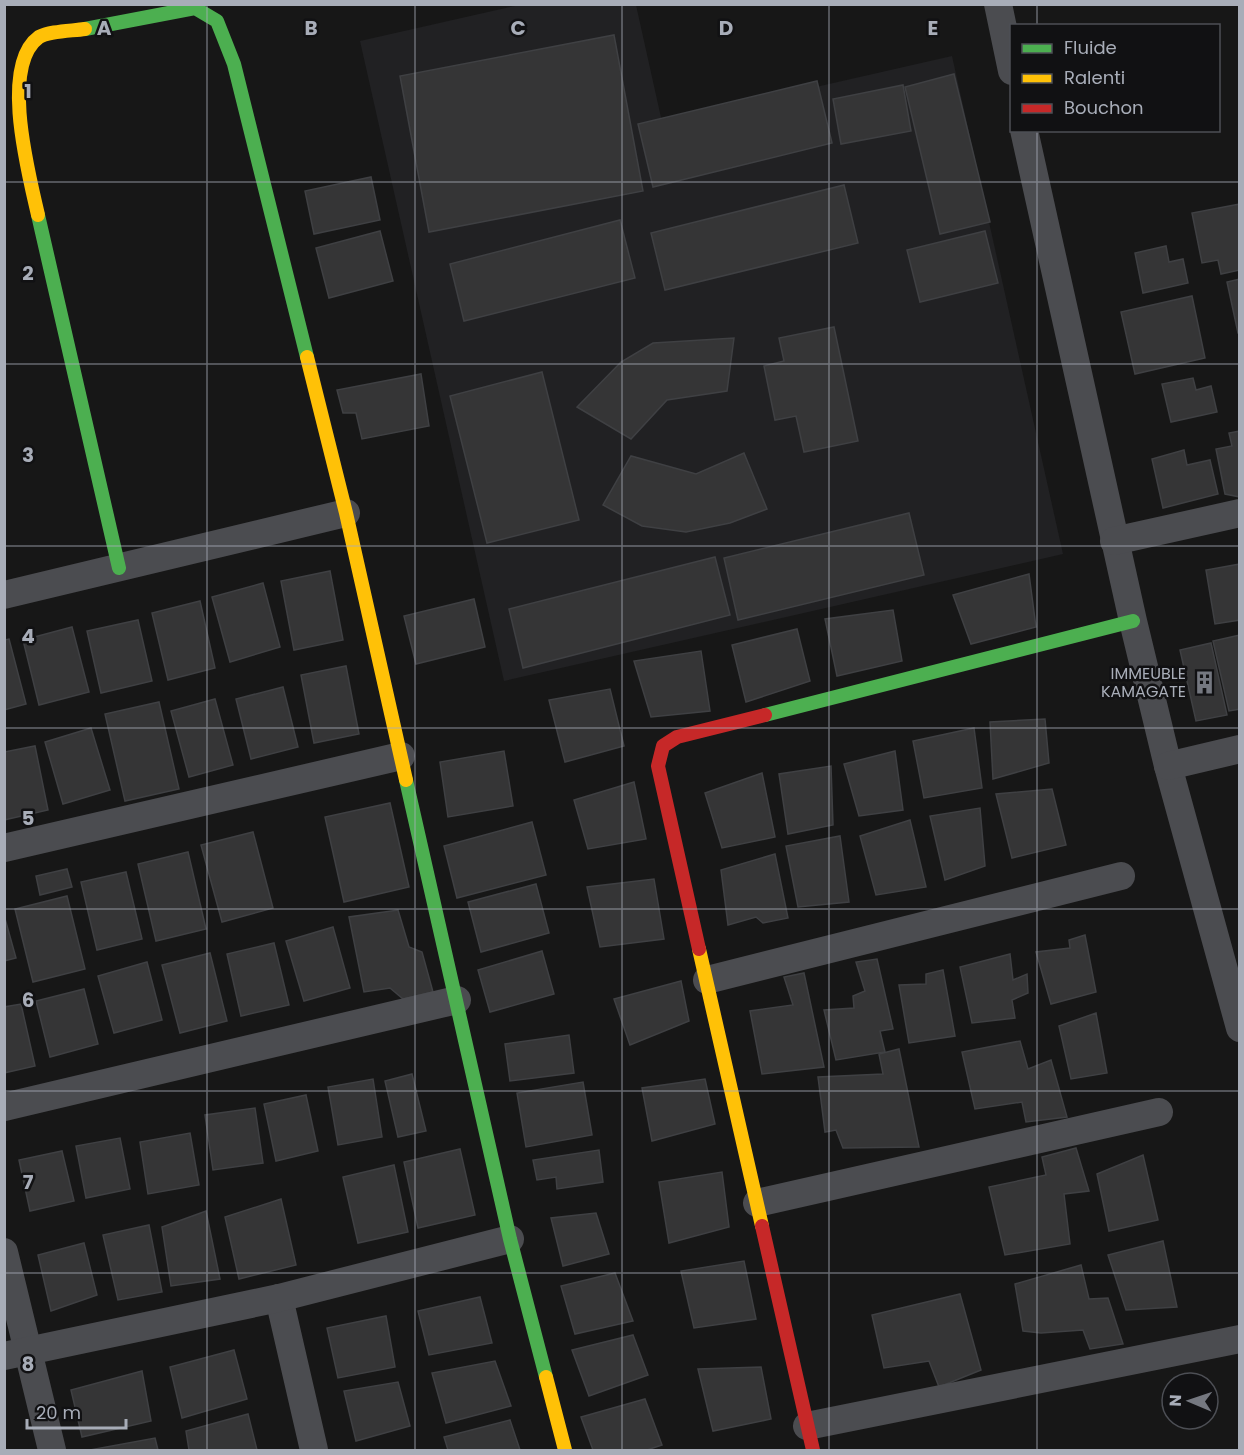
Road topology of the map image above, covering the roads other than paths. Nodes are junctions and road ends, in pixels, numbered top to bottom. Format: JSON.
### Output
{"nodes":[{"id":1,"x":998,"y":4,"type":"edge"},
{"id":2,"x":1010,"y":66,"type":"edge"},
{"id":3,"x":1024,"y":132,"type":"edge"},
{"id":4,"x":346,"y":513,"type":"junction"},
{"id":5,"x":1239,"y":513,"type":"edge"},
{"id":6,"x":1114,"y":541,"type":"junction"},
{"id":7,"x":119,"y":568,"type":"junction"},
{"id":8,"x":4,"y":595,"type":"edge"},
{"id":9,"x":1133,"y":621,"type":"junction"},
{"id":10,"x":1239,"y":749,"type":"edge"},
{"id":11,"x":401,"y":756,"type":"junction"},
{"id":12,"x":1168,"y":766,"type":"junction"},
{"id":13,"x":4,"y":848,"type":"edge"},
{"id":14,"x":1121,"y":876,"type":"dead end"},
{"id":15,"x":707,"y":980,"type":"junction"},
{"id":16,"x":1236,"y":998,"type":"edge"},
{"id":17,"x":457,"y":1000,"type":"junction"},
{"id":18,"x":1239,"y":1028,"type":"edge"},
{"id":19,"x":4,"y":1107,"type":"edge"},
{"id":20,"x":1159,"y":1112,"type":"dead end"},
{"id":21,"x":757,"y":1203,"type":"junction"},
{"id":22,"x":510,"y":1239,"type":"junction"},
{"id":23,"x":4,"y":1252,"type":"edge"},
{"id":24,"x":279,"y":1298,"type":"junction"},
{"id":25,"x":1239,"y":1339,"type":"edge"},
{"id":26,"x":16,"y":1353,"type":"edge"},
{"id":27,"x":810,"y":1438,"type":"edge"},
{"id":28,"x":52,"y":1450,"type":"edge"},
{"id":29,"x":314,"y":1450,"type":"edge"},
{"id":30,"x":565,"y":1450,"type":"edge"}],
"edges":[{"from":1,"to":2,"type":"street"},
{"from":3,"to":6,"type":"street"},
{"from":4,"to":7,"type":"street"},
{"from":4,"to":7,"type":"street"},
{"from":4,"to":11,"type":"street"},
{"from":5,"to":6,"type":"street"},
{"from":6,"to":9,"type":"street"},
{"from":7,"to":8,"type":"street"},
{"from":9,"to":12,"type":"street"},
{"from":9,"to":15,"type":"street"},
{"from":10,"to":12,"type":"street"},
{"from":11,"to":13,"type":"street"},
{"from":11,"to":17,"type":"street"},
{"from":12,"to":16,"type":"street"},
{"from":14,"to":15,"type":"street"},
{"from":15,"to":21,"type":"street"},
{"from":16,"to":18,"type":"street"},
{"from":17,"to":19,"type":"street"},
{"from":17,"to":22,"type":"street"},
{"from":20,"to":21,"type":"street"},
{"from":21,"to":27,"type":"street"},
{"from":22,"to":24,"type":"street"},
{"from":22,"to":30,"type":"street"},
{"from":23,"to":26,"type":"street"},
{"from":24,"to":26,"type":"street"},
{"from":24,"to":29,"type":"street"},
{"from":25,"to":27,"type":"street"},
{"from":26,"to":28,"type":"street"}]}
